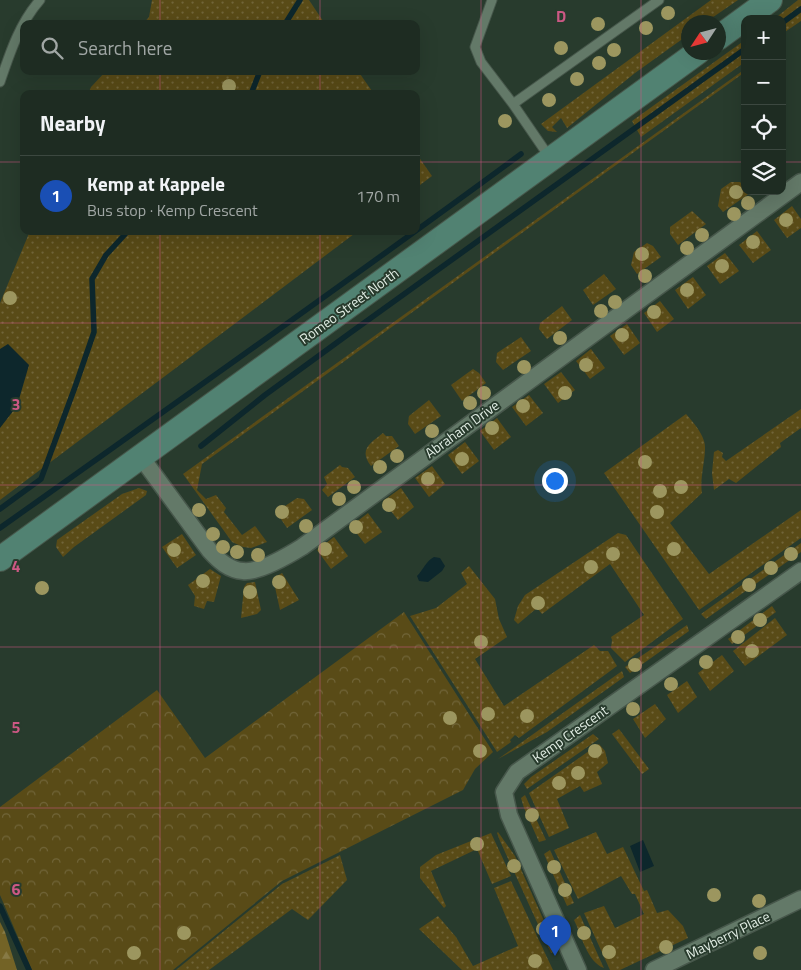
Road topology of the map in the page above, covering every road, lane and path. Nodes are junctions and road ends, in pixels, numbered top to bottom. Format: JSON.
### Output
{"nodes":[{"id":1,"x":40,"y":0,"type":"edge"},
{"id":2,"x":492,"y":0,"type":"edge"},
{"id":3,"x":659,"y":0,"type":"edge"},
{"id":4,"x":770,"y":0,"type":"edge"},
{"id":5,"x":25,"y":20,"type":"edge"},
{"id":6,"x":20,"y":30,"type":"edge"},
{"id":7,"x":726,"y":32,"type":"edge"},
{"id":8,"x":687,"y":60,"type":"edge"},
{"id":9,"x":0,"y":82,"type":"edge"},
{"id":10,"x":513,"y":104,"type":"junction"},
{"id":11,"x":551,"y":159,"type":"junction"},
{"id":12,"x":801,"y":182,"type":"edge"},
{"id":13,"x":140,"y":457,"type":"junction"},
{"id":14,"x":0,"y":559,"type":"edge"},
{"id":15,"x":801,"y":572,"type":"edge"},
{"id":16,"x":801,"y":899,"type":"edge"},
{"id":17,"x":578,"y":970,"type":"edge"},
{"id":18,"x":654,"y":970,"type":"edge"}],
"edges":[{"from":1,"to":5,"type":"lane"},
{"from":2,"to":10,"type":"lane"},
{"from":3,"to":10,"type":"lane"},
{"from":4,"to":7,"type":"main road"},
{"from":6,"to":9,"type":"lane"},
{"from":8,"to":11,"type":"main road","name":"Romeo Street North"},
{"from":10,"to":11,"type":"lane"},
{"from":11,"to":13,"type":"main road","name":"Romeo Street North"},
{"from":12,"to":13,"type":"street","name":"Abraham Drive"},
{"from":13,"to":14,"type":"main road","name":"Romeo Street North"},
{"from":15,"to":17,"type":"street","name":"Kemp Crescent"},
{"from":16,"to":18,"type":"street","name":"Mayberry Place"}]}
